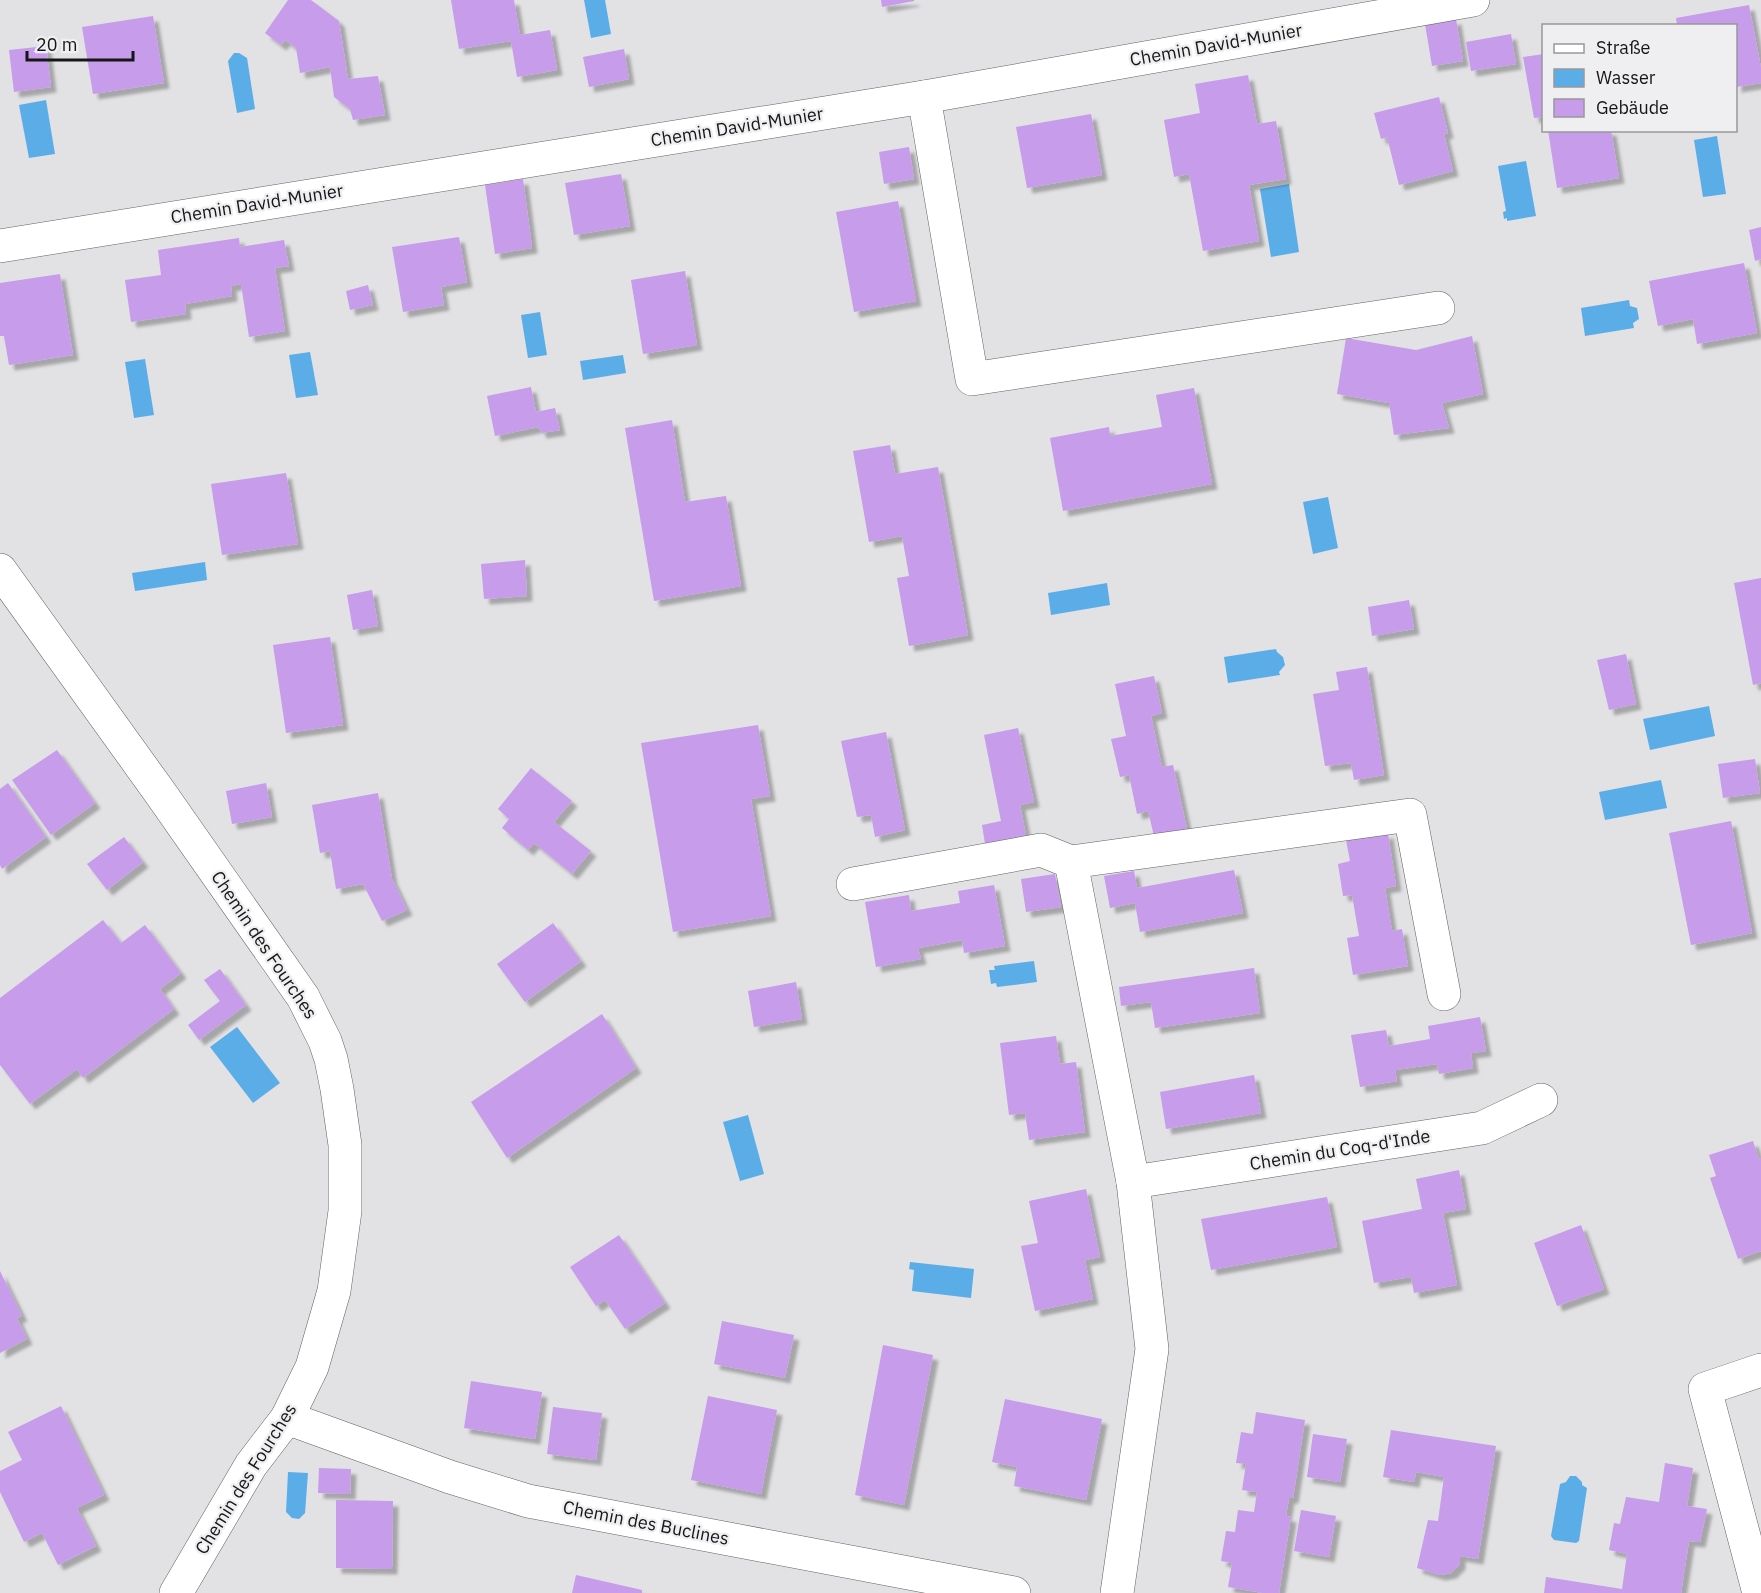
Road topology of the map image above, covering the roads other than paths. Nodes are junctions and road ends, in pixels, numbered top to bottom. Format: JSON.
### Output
{"nodes":[{"id":1,"x":1473,"y":0,"type":"edge"},
{"id":2,"x":924,"y":97,"type":"junction"},
{"id":3,"x":0,"y":246,"type":"edge"},
{"id":4,"x":1438,"y":308,"type":"dead end"},
{"id":5,"x":0,"y":570,"type":"edge"},
{"id":6,"x":1071,"y":862,"type":"junction"},
{"id":7,"x":853,"y":884,"type":"dead end"},
{"id":8,"x":1444,"y":994,"type":"dead end"},
{"id":9,"x":1541,"y":1100,"type":"dead end"},
{"id":10,"x":1133,"y":1182,"type":"junction"},
{"id":11,"x":1761,"y":1370,"type":"edge"},
{"id":12,"x":287,"y":1418,"type":"junction"},
{"id":13,"x":1004,"y":1591,"type":"edge"},
{"id":14,"x":176,"y":1593,"type":"edge"},
{"id":15,"x":1117,"y":1593,"type":"edge"},
{"id":16,"x":1759,"y":1593,"type":"edge"}],
"edges":[{"from":1,"to":2,"type":"street","name":"Chemin David-Munier"},
{"from":2,"to":3,"type":"street","name":"Chemin David-Munier"},
{"from":2,"to":4,"type":"street"},
{"from":5,"to":12,"type":"street","name":"Chemin des Fourches"},
{"from":6,"to":7,"type":"street"},
{"from":6,"to":8,"type":"street"},
{"from":6,"to":10,"type":"street"},
{"from":9,"to":10,"type":"street","name":"Chemin du Coq-d'Inde"},
{"from":10,"to":15,"type":"street"},
{"from":11,"to":16,"type":"street"},
{"from":12,"to":13,"type":"street","name":"Chemin des Buclines"},
{"from":12,"to":14,"type":"street","name":"Chemin des Fourches"}]}
